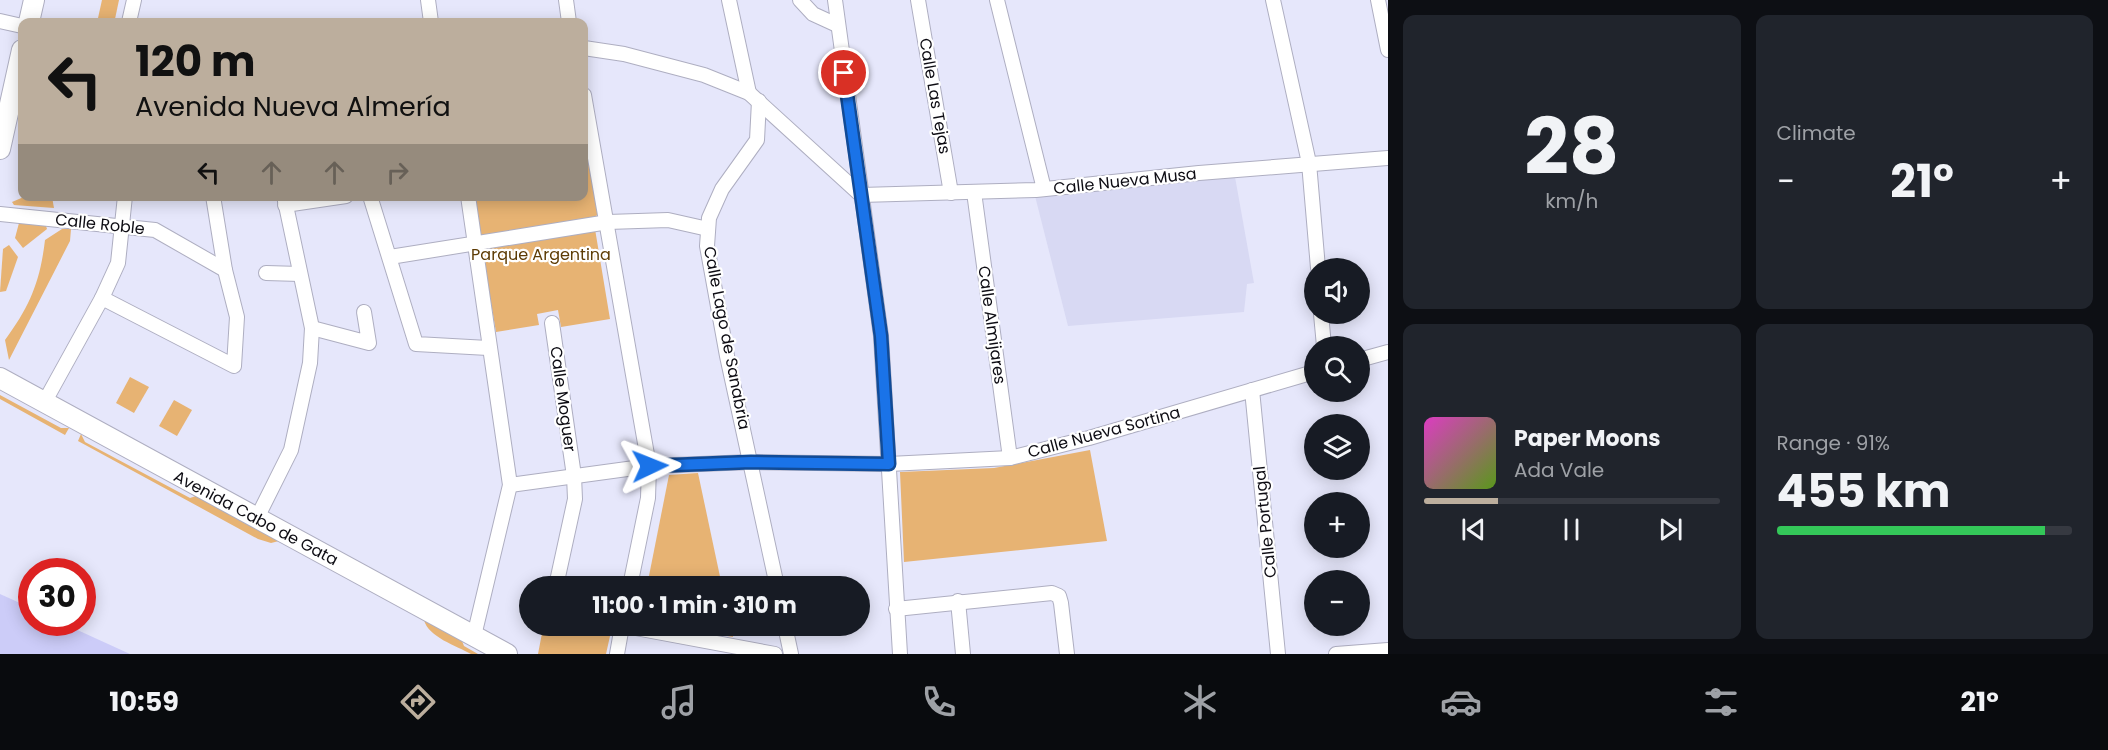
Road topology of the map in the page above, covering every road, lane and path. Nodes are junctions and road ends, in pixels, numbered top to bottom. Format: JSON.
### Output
{"nodes":[{"id":1,"x":34,"y":0,"type":"edge"},
{"id":2,"x":134,"y":0,"type":"edge"},
{"id":3,"x":428,"y":0,"type":"edge"},
{"id":4,"x":566,"y":0,"type":"edge"},
{"id":5,"x":729,"y":0,"type":"edge"},
{"id":6,"x":800,"y":0,"type":"edge"},
{"id":7,"x":835,"y":0,"type":"edge"},
{"id":8,"x":918,"y":0,"type":"edge"},
{"id":9,"x":997,"y":0,"type":"edge"},
{"id":10,"x":1273,"y":0,"type":"edge"},
{"id":11,"x":1378,"y":0,"type":"edge"},
{"id":12,"x":30,"y":18,"type":"edge"},
{"id":13,"x":130,"y":18,"type":"edge"},
{"id":14,"x":430,"y":18,"type":"edge"},
{"id":15,"x":568,"y":18,"type":"edge"},
{"id":16,"x":0,"y":21,"type":"edge"},
{"id":17,"x":18,"y":25,"type":"edge"},
{"id":18,"x":837,"y":25,"type":"junction"},
{"id":19,"x":588,"y":49,"type":"edge"},
{"id":20,"x":1388,"y":50,"type":"edge"},
{"id":21,"x":18,"y":68,"type":"edge"},
{"id":22,"x":754,"y":97,"type":"junction"},
{"id":23,"x":588,"y":116,"type":"edge"},
{"id":24,"x":0,"y":149,"type":"edge"},
{"id":25,"x":1388,"y":158,"type":"edge"},
{"id":26,"x":1310,"y":164,"type":"junction"},
{"id":27,"x":1044,"y":189,"type":"junction"},
{"id":28,"x":974,"y":192,"type":"junction"},
{"id":29,"x":951,"y":193,"type":"junction"},
{"id":30,"x":861,"y":195,"type":"junction"},
{"id":31,"x":124,"y":201,"type":"edge"},
{"id":32,"x":214,"y":201,"type":"edge"},
{"id":33,"x":284,"y":201,"type":"edge"},
{"id":34,"x":372,"y":201,"type":"edge"},
{"id":35,"x":469,"y":201,"type":"edge"},
{"id":36,"x":0,"y":214,"type":"edge"},
{"id":37,"x":608,"y":222,"type":"junction"},
{"id":38,"x":121,"y":226,"type":"junction"},
{"id":39,"x":708,"y":229,"type":"junction"},
{"id":40,"x":476,"y":244,"type":"junction"},
{"id":41,"x":390,"y":257,"type":"junction"},
{"id":42,"x":1317,"y":258,"type":"edge"},
{"id":43,"x":225,"y":270,"type":"junction"},
{"id":44,"x":266,"y":273,"type":"dead end"},
{"id":45,"x":300,"y":274,"type":"junction"},
{"id":46,"x":102,"y":298,"type":"junction"},
{"id":47,"x":364,"y":312,"type":"dead end"},
{"id":48,"x":552,"y":323,"type":"dead end"},
{"id":49,"x":312,"y":328,"type":"junction"},
{"id":50,"x":488,"y":348,"type":"junction"},
{"id":51,"x":1388,"y":352,"type":"edge"},
{"id":52,"x":1370,"y":357,"type":"edge"},
{"id":53,"x":1304,"y":375,"type":"edge"},
{"id":54,"x":2,"y":380,"type":"edge"},
{"id":55,"x":1252,"y":390,"type":"junction"},
{"id":56,"x":44,"y":403,"type":"junction"},
{"id":57,"x":1010,"y":458,"type":"junction"},
{"id":58,"x":751,"y":462,"type":"junction"},
{"id":59,"x":889,"y":464,"type":"junction"},
{"id":60,"x":650,"y":466,"type":"junction"},
{"id":61,"x":574,"y":476,"type":"junction"},
{"id":62,"x":510,"y":485,"type":"junction"},
{"id":63,"x":256,"y":518,"type":"junction"},
{"id":64,"x":558,"y":576,"type":"edge"},
{"id":65,"x":632,"y":576,"type":"edge"},
{"id":66,"x":775,"y":576,"type":"edge"},
{"id":67,"x":958,"y":601,"type":"junction"},
{"id":68,"x":896,"y":609,"type":"junction"},
{"id":69,"x":474,"y":636,"type":"junction"},
{"id":70,"x":622,"y":636,"type":"edge"},
{"id":71,"x":678,"y":636,"type":"edge"},
{"id":72,"x":787,"y":636,"type":"edge"},
{"id":73,"x":1388,"y":650,"type":"edge"},
{"id":74,"x":507,"y":654,"type":"edge"},
{"id":75,"x":617,"y":654,"type":"edge"},
{"id":76,"x":775,"y":654,"type":"edge"},
{"id":77,"x":791,"y":654,"type":"edge"},
{"id":78,"x":900,"y":654,"type":"edge"},
{"id":79,"x":963,"y":654,"type":"edge"},
{"id":80,"x":1067,"y":654,"type":"edge"},
{"id":81,"x":1278,"y":654,"type":"edge"},
{"id":82,"x":1336,"y":654,"type":"edge"}],
"edges":[{"from":1,"to":12,"type":"main road"},
{"from":2,"to":13,"type":"street"},
{"from":3,"to":14,"type":"street"},
{"from":4,"to":15,"type":"street"},
{"from":5,"to":22,"type":"street","name":"Calle Lago de Sanabria"},
{"from":6,"to":18,"type":"street"},
{"from":7,"to":18,"type":"street"},
{"from":8,"to":29,"type":"street","name":"Calle Las Tejas"},
{"from":9,"to":27,"type":"street"},
{"from":10,"to":26,"type":"street"},
{"from":11,"to":20,"type":"street"},
{"from":16,"to":17,"type":"street"},
{"from":18,"to":30,"type":"street"},
{"from":19,"to":22,"type":"street"},
{"from":21,"to":24,"type":"main road"},
{"from":22,"to":30,"type":"street"},
{"from":22,"to":39,"type":"street","name":"Calle Lago de Sanabria"},
{"from":23,"to":37,"type":"street"},
{"from":25,"to":26,"type":"street","name":"Calle Nueva Musa"},
{"from":26,"to":27,"type":"street","name":"Calle Nueva Musa"},
{"from":26,"to":42,"type":"street"},
{"from":27,"to":28,"type":"street","name":"Calle Nueva Musa"},
{"from":28,"to":29,"type":"street","name":"Calle Nueva Musa"},
{"from":28,"to":57,"type":"street","name":"Calle Almijares"},
{"from":29,"to":30,"type":"street","name":"Calle Nueva Musa"},
{"from":30,"to":59,"type":"street"},
{"from":31,"to":38,"type":"street"},
{"from":32,"to":43,"type":"street"},
{"from":33,"to":45,"type":"street"},
{"from":34,"to":41,"type":"street"},
{"from":35,"to":40,"type":"street"},
{"from":36,"to":38,"type":"street","name":"Calle Roble"},
{"from":37,"to":39,"type":"street"},
{"from":37,"to":40,"type":"street"},
{"from":37,"to":60,"type":"street"},
{"from":38,"to":43,"type":"street","name":"Calle Roble"},
{"from":38,"to":46,"type":"street"},
{"from":39,"to":58,"type":"street","name":"Calle Lago de Sanabria"},
{"from":40,"to":41,"type":"street"},
{"from":40,"to":50,"type":"street"},
{"from":41,"to":50,"type":"street"},
{"from":43,"to":46,"type":"street"},
{"from":44,"to":45,"type":"street"},
{"from":45,"to":49,"type":"street"},
{"from":46,"to":56,"type":"street"},
{"from":47,"to":49,"type":"street"},
{"from":48,"to":61,"type":"street","name":"Calle Moguer"},
{"from":49,"to":63,"type":"street"},
{"from":50,"to":62,"type":"street"},
{"from":51,"to":52,"type":"street"},
{"from":53,"to":55,"type":"street","name":"Calle Nueva Sortina"},
{"from":54,"to":56,"type":"main road","name":"Avenida Cabo de Gata"},
{"from":55,"to":57,"type":"street","name":"Calle Nueva Sortina"},
{"from":55,"to":81,"type":"street","name":"Calle Portugal"},
{"from":56,"to":63,"type":"main road","name":"Avenida Cabo de Gata"},
{"from":57,"to":59,"type":"street","name":"Calle Nueva Sortina"},
{"from":58,"to":59,"type":"street","name":"Calle Nueva Sortina"},
{"from":58,"to":60,"type":"street","name":"Calle Nueva Sortina"},
{"from":58,"to":66,"type":"street","name":"Calle Lago de Sanabria"},
{"from":59,"to":68,"type":"street"},
{"from":60,"to":61,"type":"street","name":"Calle Nueva Sortina"},
{"from":60,"to":65,"type":"street"},
{"from":61,"to":62,"type":"street","name":"Calle Nueva Sortina"},
{"from":61,"to":64,"type":"street","name":"Calle Moguer"},
{"from":62,"to":69,"type":"street"},
{"from":63,"to":69,"type":"main road","name":"Avenida Cabo de Gata"},
{"from":67,"to":68,"type":"street"},
{"from":67,"to":79,"type":"street"},
{"from":67,"to":80,"type":"street"},
{"from":68,"to":78,"type":"street"},
{"from":69,"to":74,"type":"main road","name":"Avenida Cabo de Gata"},
{"from":70,"to":75,"type":"street"},
{"from":71,"to":76,"type":"street"},
{"from":72,"to":77,"type":"street"},
{"from":73,"to":82,"type":"street"}]}
